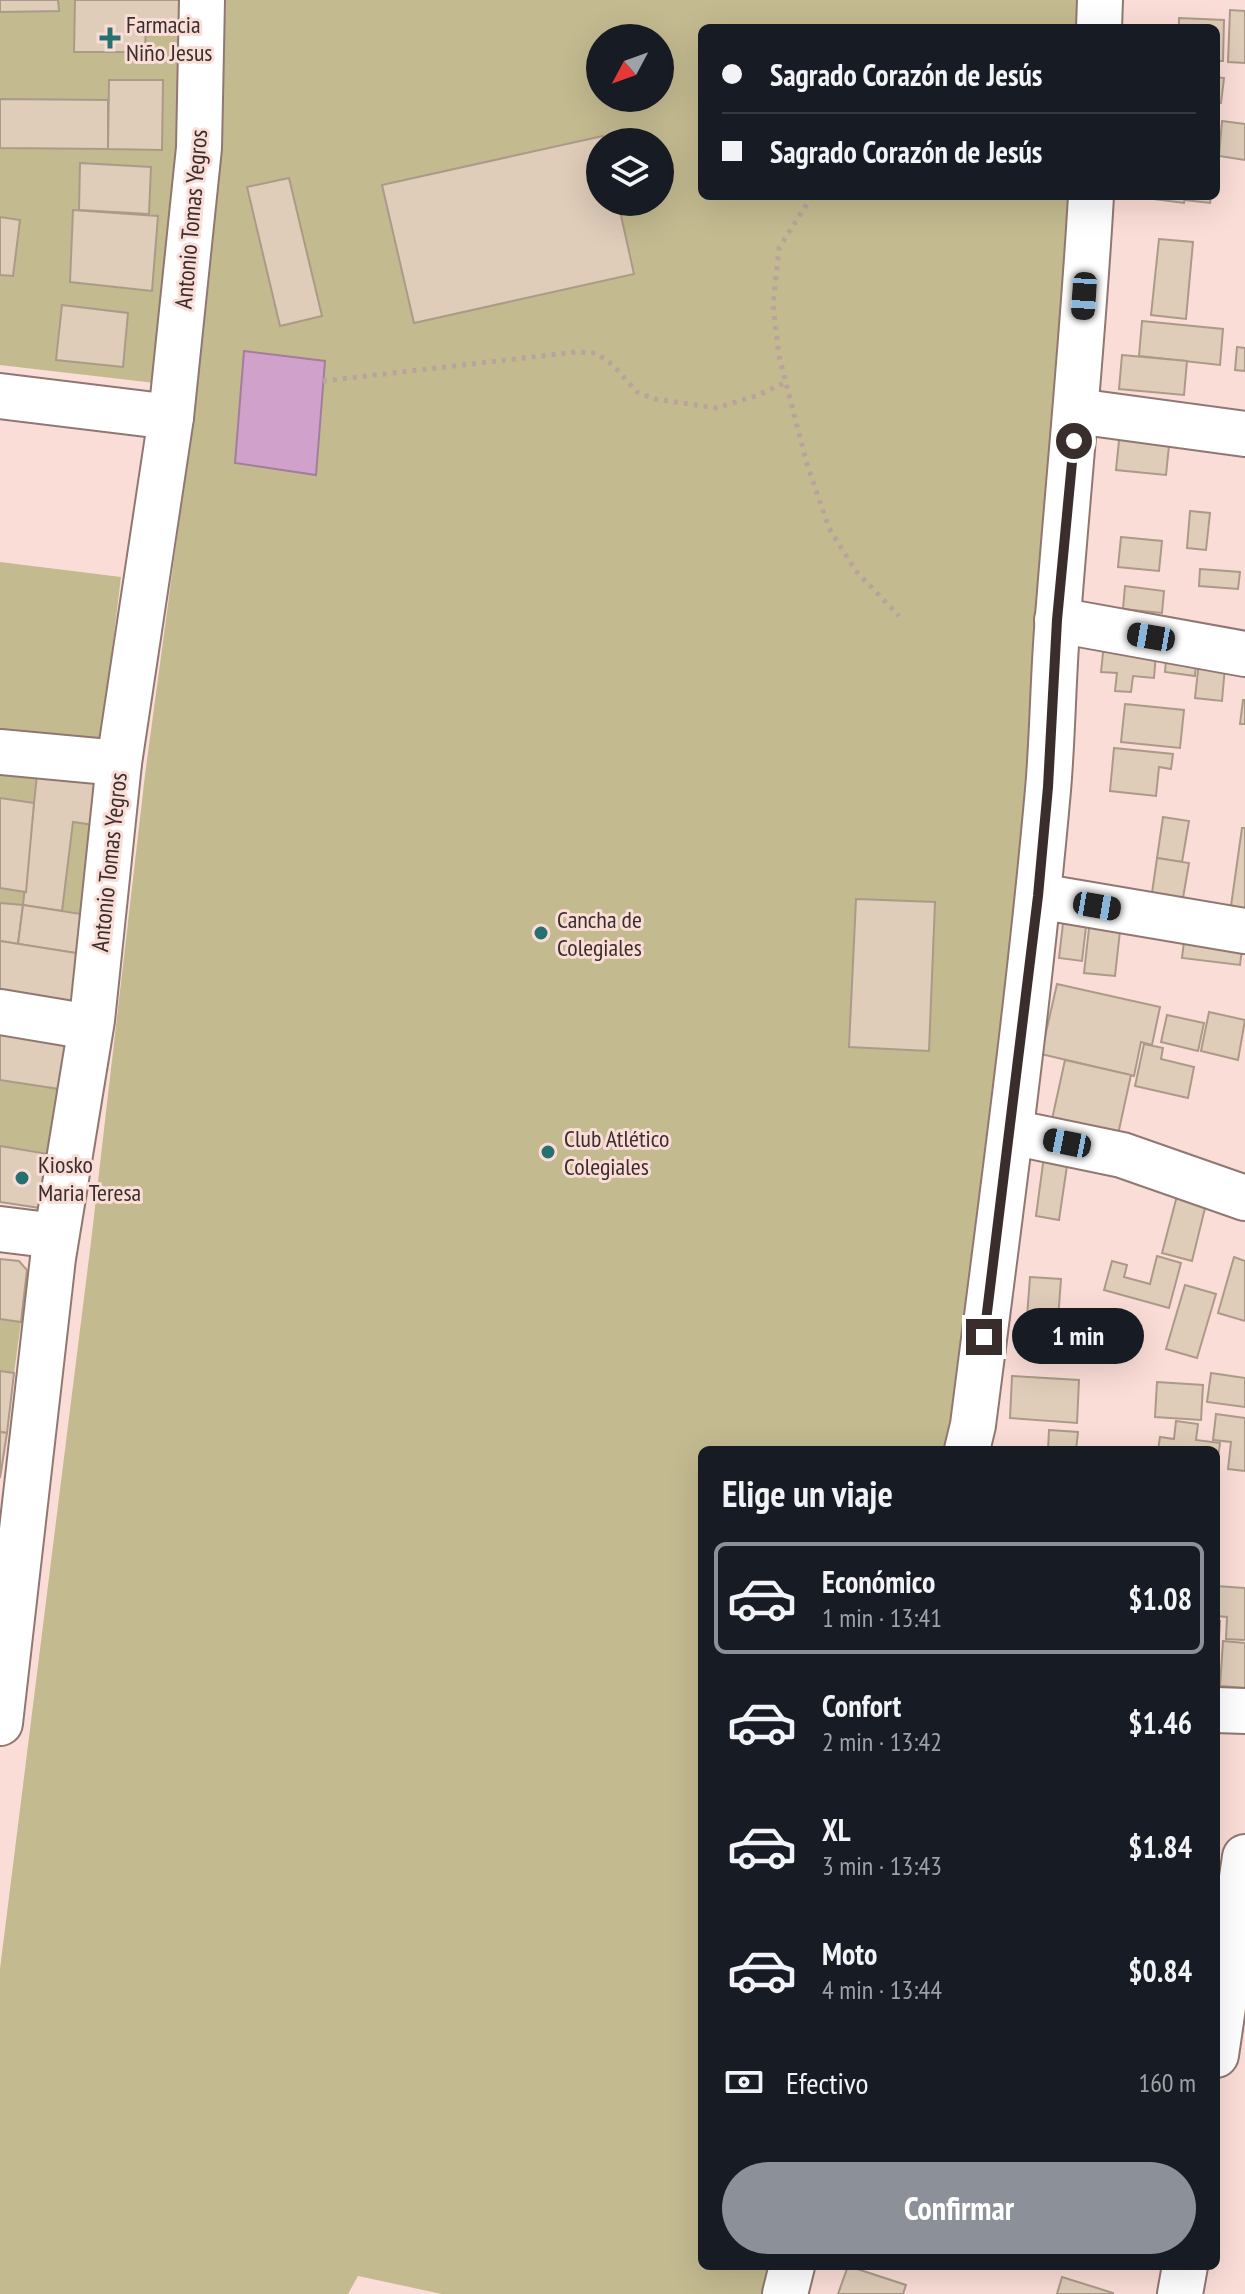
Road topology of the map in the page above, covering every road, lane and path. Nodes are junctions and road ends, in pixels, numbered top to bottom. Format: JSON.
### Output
{"nodes":[{"id":1,"x":202,"y":0,"type":"edge"},
{"id":2,"x":1100,"y":0,"type":"edge"},
{"id":3,"x":1099,"y":24,"type":"edge"},
{"id":4,"x":809,"y":200,"type":"edge"},
{"id":5,"x":1091,"y":200,"type":"edge"},
{"id":6,"x":323,"y":381,"type":"dead end"},
{"id":7,"x":786,"y":382,"type":"junction"},
{"id":8,"x":0,"y":396,"type":"edge"},
{"id":9,"x":1076,"y":411,"type":"junction"},
{"id":10,"x":171,"y":417,"type":"junction"},
{"id":11,"x":1245,"y":434,"type":"edge"},
{"id":12,"x":899,"y":616,"type":"dead end"},
{"id":13,"x":1057,"y":620,"type":"junction"},
{"id":14,"x":1245,"y":654,"type":"edge"},
{"id":15,"x":0,"y":752,"type":"edge"},
{"id":16,"x":119,"y":763,"type":"junction"},
{"id":17,"x":1038,"y":896,"type":"junction"},
{"id":18,"x":1245,"y":931,"type":"edge"},
{"id":19,"x":0,"y":1012,"type":"edge"},
{"id":20,"x":90,"y":1027,"type":"junction"},
{"id":21,"x":1011,"y":1132,"type":"junction"},
{"id":22,"x":1245,"y":1198,"type":"edge"},
{"id":23,"x":0,"y":1229,"type":"edge"},
{"id":24,"x":56,"y":1236,"type":"junction"},
{"id":25,"x":968,"y":1446,"type":"edge"},
{"id":26,"x":1220,"y":1710,"type":"edge"},
{"id":27,"x":1245,"y":1711,"type":"edge"},
{"id":28,"x":0,"y":1723,"type":"edge"},
{"id":29,"x":1245,"y":1857,"type":"edge"},
{"id":30,"x":1220,"y":2028,"type":"edge"},
{"id":31,"x":791,"y":2270,"type":"edge"},
{"id":32,"x":1184,"y":2270,"type":"edge"},
{"id":33,"x":785,"y":2294,"type":"edge"},
{"id":34,"x":1180,"y":2294,"type":"edge"}],
"edges":[{"from":1,"to":10,"type":"street","name":"Antonio Tomas Yegros"},
{"from":2,"to":3,"type":"street"},
{"from":4,"to":7,"type":"path"},
{"from":5,"to":9,"type":"street"},
{"from":6,"to":7,"type":"path"},
{"from":7,"to":12,"type":"path"},
{"from":8,"to":10,"type":"street"},
{"from":9,"to":11,"type":"street"},
{"from":9,"to":13,"type":"street"},
{"from":10,"to":16,"type":"street","name":"Antonio Tomas Yegros"},
{"from":13,"to":14,"type":"street"},
{"from":13,"to":17,"type":"street"},
{"from":15,"to":16,"type":"street"},
{"from":16,"to":20,"type":"street","name":"Antonio Tomas Yegros"},
{"from":17,"to":18,"type":"street"},
{"from":17,"to":21,"type":"street"},
{"from":19,"to":20,"type":"street"},
{"from":20,"to":24,"type":"street","name":"Antonio Tomas Yegros"},
{"from":21,"to":22,"type":"street"},
{"from":21,"to":25,"type":"street"},
{"from":23,"to":24,"type":"street"},
{"from":24,"to":28,"type":"street","name":"Antonio Tomas Yegros"},
{"from":26,"to":27,"type":"street"},
{"from":29,"to":30,"type":"street"},
{"from":31,"to":33,"type":"street"},
{"from":32,"to":34,"type":"street"}]}
